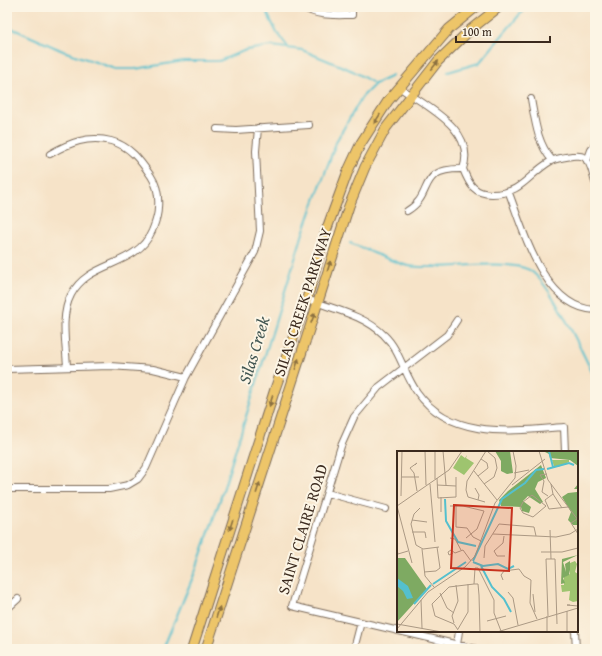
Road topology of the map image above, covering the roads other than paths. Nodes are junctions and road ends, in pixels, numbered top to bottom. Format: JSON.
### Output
{"nodes":[{"id":1,"x":303,"y":7,"type":"edge"},
{"id":2,"x":352,"y":7,"type":"edge"},
{"id":3,"x":476,"y":7,"type":"edge"},
{"id":4,"x":499,"y":7,"type":"edge"},
{"id":5,"x":399,"y":87,"type":"junction"},
{"id":6,"x":411,"y":95,"type":"junction"},
{"id":7,"x":530,"y":98,"type":"dead end"},
{"id":8,"x":309,"y":125,"type":"dead end"},
{"id":9,"x":258,"y":128,"type":"junction"},
{"id":10,"x":217,"y":129,"type":"dead end"},
{"id":11,"x":595,"y":145,"type":"edge"},
{"id":12,"x":50,"y":154,"type":"dead end"},
{"id":13,"x":552,"y":160,"type":"junction"},
{"id":14,"x":587,"y":161,"type":"junction"},
{"id":15,"x":463,"y":169,"type":"junction"},
{"id":16,"x":595,"y":182,"type":"edge"},
{"id":17,"x":509,"y":193,"type":"junction"},
{"id":18,"x":407,"y":211,"type":"dead end"},
{"id":19,"x":307,"y":298,"type":"junction"},
{"id":20,"x":318,"y":303,"type":"junction"},
{"id":21,"x":595,"y":310,"type":"edge"},
{"id":22,"x":457,"y":320,"type":"dead end"},
{"id":23,"x":67,"y":367,"type":"junction"},
{"id":24,"x":404,"y":367,"type":"junction"},
{"id":25,"x":7,"y":369,"type":"edge"},
{"id":26,"x":186,"y":377,"type":"junction"},
{"id":27,"x":565,"y":451,"type":"edge"},
{"id":28,"x":7,"y":488,"type":"edge"},
{"id":29,"x":327,"y":493,"type":"junction"},
{"id":30,"x":386,"y":509,"type":"dead end"},
{"id":31,"x":18,"y":599,"type":"dead end"},
{"id":32,"x":7,"y":609,"type":"edge"},
{"id":33,"x":361,"y":622,"type":"junction"},
{"id":34,"x":397,"y":631,"type":"edge"},
{"id":35,"x":402,"y":632,"type":"edge"},
{"id":36,"x":459,"y":632,"type":"edge"},
{"id":37,"x":575,"y":632,"type":"edge"},
{"id":38,"x":456,"y":645,"type":"junction"},
{"id":39,"x":192,"y":649,"type":"edge"},
{"id":40,"x":206,"y":649,"type":"edge"},
{"id":41,"x":354,"y":649,"type":"edge"},
{"id":42,"x":476,"y":649,"type":"edge"},
{"id":43,"x":576,"y":649,"type":"edge"}],
"edges":[{"from":1,"to":2,"type":"street"},
{"from":3,"to":5,"type":"main road","name":"SILAS CREEK PARKWAY"},
{"from":6,"to":4,"type":"main road","name":"SILAS CREEK PARKWAY","one_way":true},
{"from":5,"to":6,"type":"street"},
{"from":5,"to":19,"type":"main road","name":"SILAS CREEK PARKWAY","one_way":true},
{"from":6,"to":15,"type":"street"},
{"from":20,"to":6,"type":"main road","name":"SILAS CREEK PARKWAY","one_way":true},
{"from":7,"to":13,"type":"street"},
{"from":8,"to":9,"type":"street"},
{"from":9,"to":10,"type":"street"},
{"from":9,"to":26,"type":"street"},
{"from":11,"to":14,"type":"street"},
{"from":12,"to":23,"type":"street"},
{"from":13,"to":14,"type":"street"},
{"from":13,"to":17,"type":"street"},
{"from":14,"to":16,"type":"street"},
{"from":15,"to":17,"type":"street"},
{"from":15,"to":18,"type":"street"},
{"from":17,"to":21,"type":"street"},
{"from":19,"to":20,"type":"street"},
{"from":19,"to":39,"type":"main road","name":"SILAS CREEK PARKWAY","one_way":true},
{"from":20,"to":24,"type":"street"},
{"from":40,"to":20,"type":"main road","name":"SILAS CREEK PARKWAY","one_way":true},
{"from":22,"to":24,"type":"street","name":"SAINT CLAIRE ROAD"},
{"from":23,"to":25,"type":"street"},
{"from":23,"to":26,"type":"street"},
{"from":24,"to":27,"type":"street"},
{"from":24,"to":29,"type":"street","name":"SAINT CLAIRE ROAD"},
{"from":26,"to":28,"type":"street"},
{"from":29,"to":30,"type":"street"},
{"from":29,"to":33,"type":"street","name":"SAINT CLAIRE ROAD"},
{"from":31,"to":32,"type":"street"},
{"from":33,"to":34,"type":"street","name":"SAINT CLAIRE ROAD"},
{"from":33,"to":41,"type":"street"},
{"from":35,"to":38,"type":"street","name":"SAINT CLAIRE ROAD"},
{"from":36,"to":38,"type":"street"},
{"from":37,"to":43,"type":"street"},
{"from":38,"to":42,"type":"street","name":"SAINT CLAIRE ROAD"}]}
